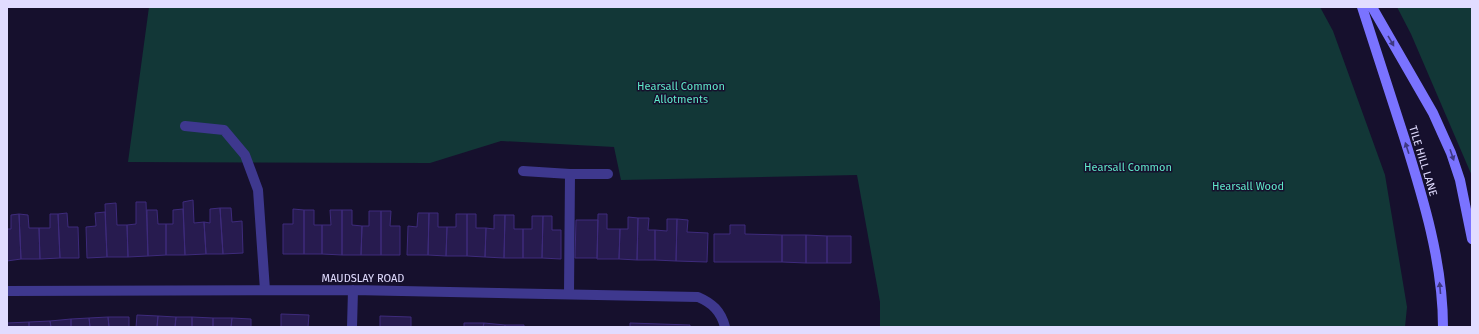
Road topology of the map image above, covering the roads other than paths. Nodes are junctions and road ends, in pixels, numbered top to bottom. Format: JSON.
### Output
{"nodes":[{"id":1,"x":1362,"y":7,"type":"edge"},
{"id":2,"x":1372,"y":7,"type":"edge"},
{"id":3,"x":185,"y":126,"type":"dead end"},
{"id":4,"x":523,"y":171,"type":"dead end"},
{"id":5,"x":570,"y":174,"type":"junction"},
{"id":6,"x":608,"y":174,"type":"dead end"},
{"id":7,"x":1472,"y":239,"type":"edge"},
{"id":8,"x":265,"y":290,"type":"junction"},
{"id":9,"x":353,"y":290,"type":"junction"},
{"id":10,"x":7,"y":291,"type":"edge"},
{"id":11,"x":569,"y":294,"type":"junction"},
{"id":12,"x":352,"y":327,"type":"edge"},
{"id":13,"x":725,"y":327,"type":"edge"},
{"id":14,"x":1443,"y":327,"type":"edge"}],
"edges":[{"from":14,"to":1,"type":"main road","name":"TILE HILL LANE","one_way":true},
{"from":2,"to":7,"type":"main road","one_way":true},
{"from":3,"to":8,"type":"street"},
{"from":4,"to":5,"type":"street"},
{"from":5,"to":6,"type":"street"},
{"from":5,"to":11,"type":"street"},
{"from":8,"to":9,"type":"street","name":"MAUDSLAY ROAD"},
{"from":8,"to":10,"type":"street","name":"MAUDSLAY ROAD"},
{"from":9,"to":11,"type":"street","name":"MAUDSLAY ROAD"},
{"from":9,"to":12,"type":"street"},
{"from":11,"to":13,"type":"street","name":"MAUDSLAY ROAD"}]}
